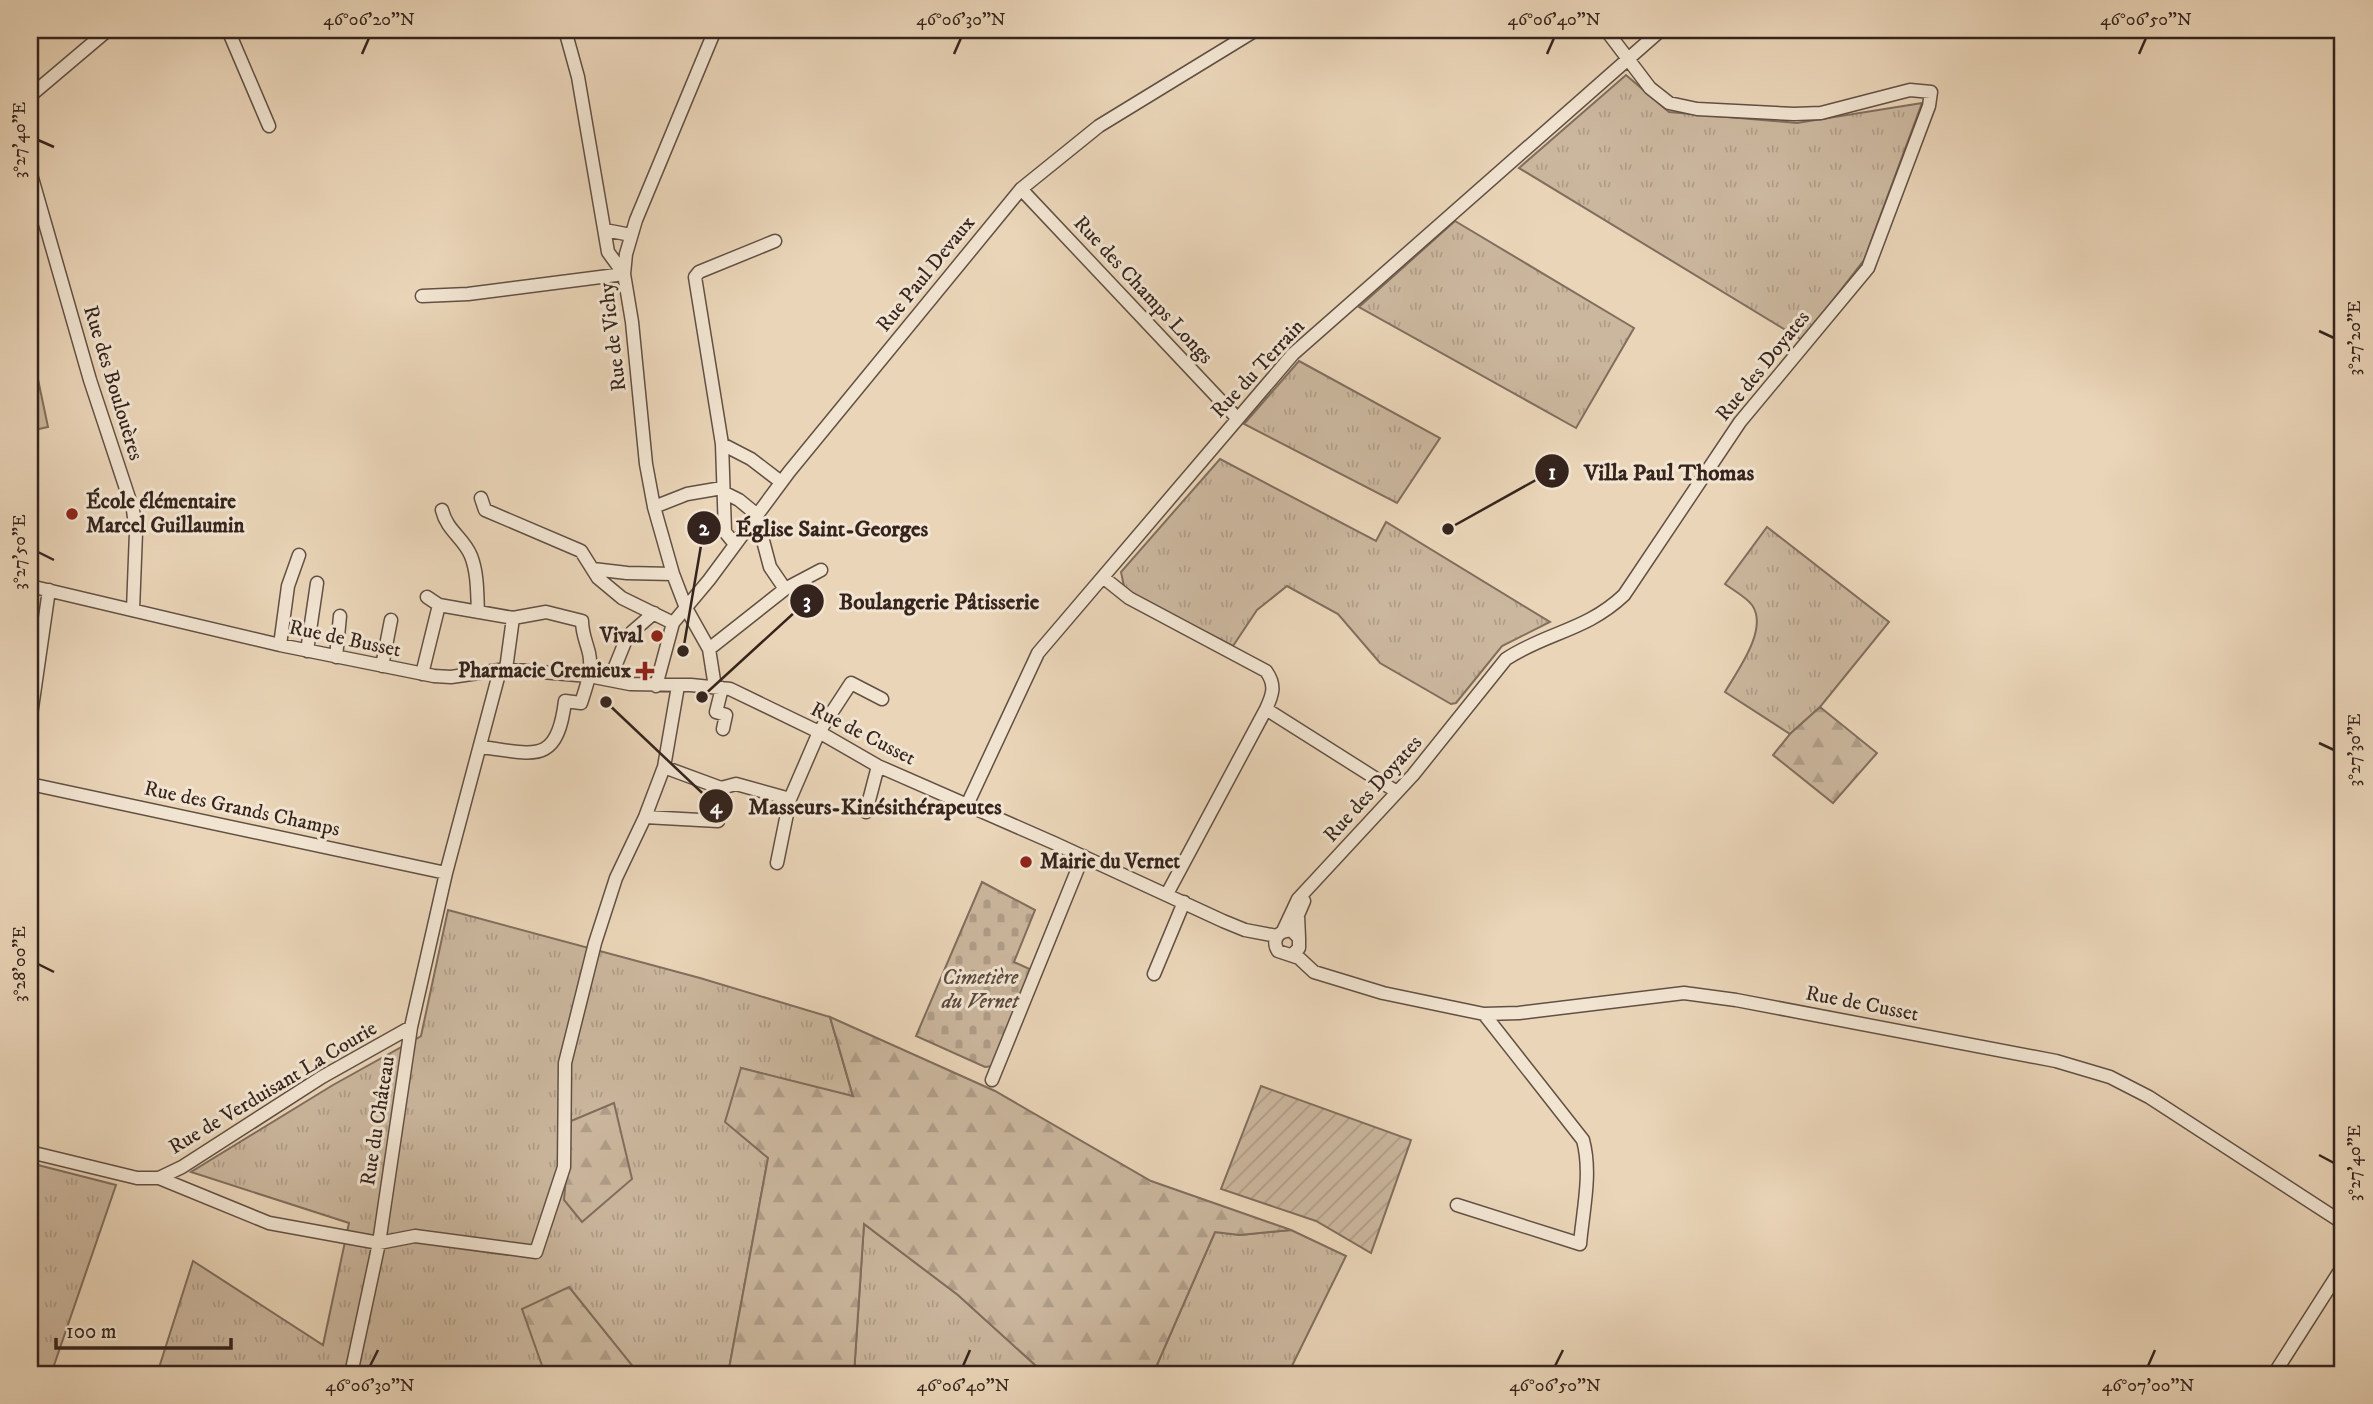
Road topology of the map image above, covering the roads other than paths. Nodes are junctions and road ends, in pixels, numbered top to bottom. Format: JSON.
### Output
{"nodes":[{"id":1,"x":108,"y":30,"type":"edge"},
{"id":2,"x":229,"y":30,"type":"edge"},
{"id":3,"x":565,"y":30,"type":"edge"},
{"id":4,"x":715,"y":30,"type":"edge"},
{"id":5,"x":722,"y":30,"type":"edge"},
{"id":6,"x":1255,"y":30,"type":"edge"},
{"id":7,"x":1606,"y":30,"type":"edge"},
{"id":8,"x":1661,"y":30,"type":"edge"},
{"id":9,"x":1628,"y":58,"type":"junction"},
{"id":10,"x":30,"y":96,"type":"edge"},
{"id":11,"x":269,"y":126,"type":"dead end"},
{"id":12,"x":30,"y":171,"type":"edge"},
{"id":13,"x":1021,"y":189,"type":"junction"},
{"id":14,"x":605,"y":230,"type":"junction"},
{"id":15,"x":631,"y":235,"type":"junction"},
{"id":16,"x":775,"y":241,"type":"dead end"},
{"id":17,"x":624,"y":274,"type":"junction"},
{"id":18,"x":422,"y":296,"type":"dead end"},
{"id":19,"x":1237,"y":418,"type":"junction"},
{"id":20,"x":722,"y":444,"type":"junction"},
{"id":21,"x":781,"y":482,"type":"junction"},
{"id":22,"x":722,"y":490,"type":"junction"},
{"id":23,"x":481,"y":498,"type":"dead end"},
{"id":24,"x":654,"y":507,"type":"junction"},
{"id":25,"x":442,"y":510,"type":"dead end"},
{"id":26,"x":756,"y":514,"type":"junction"},
{"id":27,"x":734,"y":544,"type":"junction"},
{"id":28,"x":299,"y":555,"type":"dead end"},
{"id":29,"x":593,"y":569,"type":"junction"},
{"id":30,"x":821,"y":570,"type":"dead end"},
{"id":31,"x":673,"y":574,"type":"junction"},
{"id":32,"x":1104,"y":578,"type":"junction"},
{"id":33,"x":317,"y":583,"type":"dead end"},
{"id":34,"x":30,"y":586,"type":"edge"},
{"id":35,"x":785,"y":589,"type":"junction"},
{"id":36,"x":49,"y":590,"type":"junction"},
{"id":37,"x":427,"y":597,"type":"dead end"},
{"id":38,"x":439,"y":605,"type":"junction"},
{"id":39,"x":686,"y":608,"type":"junction"},
{"id":40,"x":133,"y":610,"type":"junction"},
{"id":41,"x":478,"y":612,"type":"junction"},
{"id":42,"x":654,"y":613,"type":"junction"},
{"id":43,"x":340,"y":616,"type":"dead end"},
{"id":44,"x":513,"y":618,"type":"junction"},
{"id":45,"x":391,"y":620,"type":"dead end"},
{"id":46,"x":673,"y":623,"type":"junction"},
{"id":47,"x":280,"y":645,"type":"junction"},
{"id":48,"x":709,"y":649,"type":"junction"},
{"id":49,"x":307,"y":651,"type":"junction"},
{"id":50,"x":336,"y":657,"type":"junction"},
{"id":51,"x":382,"y":666,"type":"junction"},
{"id":52,"x":503,"y":669,"type":"junction"},
{"id":53,"x":422,"y":674,"type":"junction"},
{"id":54,"x":589,"y":676,"type":"junction"},
{"id":55,"x":610,"y":680,"type":"junction"},
{"id":56,"x":656,"y":686,"type":"junction"},
{"id":57,"x":678,"y":686,"type":"junction"},
{"id":58,"x":719,"y":687,"type":"junction"},
{"id":59,"x":882,"y":699,"type":"dead end"},
{"id":60,"x":1266,"y":709,"type":"junction"},
{"id":61,"x":30,"y":722,"type":"edge"},
{"id":62,"x":723,"y":729,"type":"dead end"},
{"id":63,"x":819,"y":732,"type":"junction"},
{"id":64,"x":480,"y":747,"type":"junction"},
{"id":65,"x":878,"y":766,"type":"junction"},
{"id":66,"x":664,"y":767,"type":"junction"},
{"id":67,"x":30,"y":784,"type":"edge"},
{"id":68,"x":721,"y":789,"type":"junction"},
{"id":69,"x":1397,"y":792,"type":"junction"},
{"id":70,"x":790,"y":799,"type":"junction"},
{"id":71,"x":967,"y":805,"type":"junction"},
{"id":72,"x":866,"y":812,"type":"dead end"},
{"id":73,"x":645,"y":817,"type":"junction"},
{"id":74,"x":1083,"y":856,"type":"junction"},
{"id":75,"x":776,"y":863,"type":"dead end"},
{"id":76,"x":446,"y":873,"type":"junction"},
{"id":77,"x":1308,"y":891,"type":"junction"},
{"id":78,"x":1167,"y":894,"type":"junction"},
{"id":79,"x":1184,"y":902,"type":"junction"},
{"id":80,"x":1278,"y":938,"type":"junction"},
{"id":81,"x":1300,"y":941,"type":"junction"},
{"id":82,"x":1292,"y":955,"type":"junction"},
{"id":83,"x":1154,"y":974,"type":"dead end"},
{"id":84,"x":1333,"y":978,"type":"junction"},
{"id":85,"x":1483,"y":1014,"type":"junction"},
{"id":86,"x":411,"y":1027,"type":"junction"},
{"id":87,"x":992,"y":1080,"type":"dead end"},
{"id":88,"x":30,"y":1152,"type":"edge"},
{"id":89,"x":159,"y":1178,"type":"junction"},
{"id":90,"x":1457,"y":1205,"type":"dead end"},
{"id":91,"x":2343,"y":1223,"type":"edge"},
{"id":92,"x":379,"y":1243,"type":"junction"},
{"id":93,"x":2343,"y":1266,"type":"edge"},
{"id":94,"x":351,"y":1374,"type":"edge"},
{"id":95,"x":2274,"y":1374,"type":"edge"}],
"edges":[{"from":1,"to":10,"type":"street"},
{"from":2,"to":11,"type":"street"},
{"from":3,"to":14,"type":"street"},
{"from":4,"to":5,"type":"street"},
{"from":4,"to":15,"type":"street","name":"Rue de Vichy"},
{"from":6,"to":13,"type":"street","name":"Rue Paul Devaux"},
{"from":7,"to":9,"type":"street"},
{"from":8,"to":9,"type":"street","name":"Rue du Terrain"},
{"from":9,"to":19,"type":"street","name":"Rue du Terrain"},
{"from":9,"to":69,"type":"street","name":"Rue des Doyates"},
{"from":12,"to":40,"type":"street","name":"Rue des Boulouères"},
{"from":13,"to":19,"type":"street","name":"Rue des Champs Longs"},
{"from":13,"to":21,"type":"street","name":"Rue Paul Devaux"},
{"from":14,"to":15,"type":"street"},
{"from":14,"to":17,"type":"street"},
{"from":15,"to":17,"type":"street","name":"Rue de Vichy"},
{"from":16,"to":20,"type":"street"},
{"from":17,"to":18,"type":"street"},
{"from":17,"to":24,"type":"street","name":"Rue de Vichy"},
{"from":19,"to":32,"type":"street","name":"Rue du Terrain"},
{"from":20,"to":21,"type":"street"},
{"from":20,"to":22,"type":"street"},
{"from":21,"to":26,"type":"street","name":"Rue Paul Devaux"},
{"from":22,"to":24,"type":"street"},
{"from":22,"to":26,"type":"street"},
{"from":22,"to":27,"type":"street"},
{"from":23,"to":29,"type":"street"},
{"from":24,"to":31,"type":"street","name":"Rue de Vichy"},
{"from":25,"to":41,"type":"street"},
{"from":26,"to":27,"type":"street","name":"Rue Paul Devaux"},
{"from":26,"to":35,"type":"street"},
{"from":27,"to":39,"type":"street","name":"Rue Paul Devaux"},
{"from":28,"to":47,"type":"street"},
{"from":29,"to":31,"type":"street"},
{"from":29,"to":42,"type":"street"},
{"from":30,"to":35,"type":"street"},
{"from":31,"to":39,"type":"street","name":"Rue de Vichy"},
{"from":32,"to":60,"type":"street"},
{"from":32,"to":71,"type":"street","name":"Rue du Terrain"},
{"from":33,"to":49,"type":"street"},
{"from":34,"to":36,"type":"street","name":"Rue de Busset"},
{"from":35,"to":48,"type":"street"},
{"from":36,"to":40,"type":"street","name":"Rue de Busset"},
{"from":36,"to":61,"type":"street"},
{"from":37,"to":38,"type":"street"},
{"from":38,"to":41,"type":"street"},
{"from":38,"to":53,"type":"street"},
{"from":39,"to":46,"type":"street","name":"Rue Paul Devaux"},
{"from":39,"to":48,"type":"street","name":"Rue de Vichy"},
{"from":40,"to":47,"type":"street","name":"Rue de Busset"},
{"from":41,"to":44,"type":"street"},
{"from":42,"to":46,"type":"street"},
{"from":42,"to":55,"type":"street"},
{"from":43,"to":50,"type":"street"},
{"from":44,"to":52,"type":"street","name":"Rue du Château"},
{"from":44,"to":54,"type":"street"},
{"from":45,"to":51,"type":"street"},
{"from":46,"to":56,"type":"street"},
{"from":47,"to":49,"type":"street","name":"Rue de Busset"},
{"from":48,"to":58,"type":"street"},
{"from":49,"to":50,"type":"street","name":"Rue de Busset"},
{"from":50,"to":51,"type":"street","name":"Rue de Busset"},
{"from":51,"to":53,"type":"street","name":"Rue de Busset"},
{"from":52,"to":53,"type":"street","name":"Rue de Busset"},
{"from":52,"to":54,"type":"street","name":"Rue de Busset"},
{"from":52,"to":64,"type":"street","name":"Rue du Château"},
{"from":54,"to":55,"type":"street","name":"Rue de Busset"},
{"from":54,"to":64,"type":"street"},
{"from":55,"to":56,"type":"street","name":"Rue de Busset"},
{"from":56,"to":57,"type":"street","name":"Rue de Busset"},
{"from":57,"to":58,"type":"street","name":"Rue de Busset"},
{"from":57,"to":66,"type":"street"},
{"from":58,"to":62,"type":"street"},
{"from":58,"to":63,"type":"street","name":"Rue de Cusset"},
{"from":59,"to":63,"type":"street"},
{"from":60,"to":69,"type":"street"},
{"from":60,"to":78,"type":"street"},
{"from":63,"to":65,"type":"street","name":"Rue de Cusset"},
{"from":63,"to":70,"type":"street"},
{"from":64,"to":76,"type":"street","name":"Rue du Château"},
{"from":65,"to":71,"type":"street","name":"Rue de Cusset"},
{"from":65,"to":72,"type":"street"},
{"from":66,"to":68,"type":"street"},
{"from":66,"to":73,"type":"street"},
{"from":67,"to":76,"type":"street","name":"Rue des Grands Champs"},
{"from":68,"to":70,"type":"street"},
{"from":68,"to":73,"type":"street"},
{"from":69,"to":77,"type":"street","name":"Rue des Doyates"},
{"from":70,"to":75,"type":"street"},
{"from":71,"to":74,"type":"street","name":"Rue de Cusset"},
{"from":73,"to":92,"type":"street"},
{"from":74,"to":78,"type":"street","name":"Rue de Cusset"},
{"from":74,"to":87,"type":"street"},
{"from":76,"to":86,"type":"street","name":"Rue du Château"},
{"from":77,"to":80,"type":"street","name":"Rue des Doyates"},
{"from":77,"to":81,"type":"street","name":"Rue des Doyates"},
{"from":78,"to":79,"type":"street","name":"Rue de Cusset"},
{"from":79,"to":80,"type":"street","name":"Rue de Cusset"},
{"from":79,"to":83,"type":"street"},
{"from":80,"to":81,"type":"street"},
{"from":80,"to":82,"type":"street"},
{"from":81,"to":82,"type":"street"},
{"from":81,"to":84,"type":"street","name":"Rue de Cusset"},
{"from":82,"to":84,"type":"street","name":"Rue de Cusset"},
{"from":84,"to":85,"type":"street","name":"Rue de Cusset"},
{"from":85,"to":90,"type":"street"},
{"from":85,"to":91,"type":"street","name":"Rue de Cusset"},
{"from":86,"to":89,"type":"street","name":"Rue de Verduisant La Courie"},
{"from":86,"to":92,"type":"street","name":"Rue du Château"},
{"from":88,"to":89,"type":"street","name":"Rue de Verduisant La Courie"},
{"from":89,"to":92,"type":"street"},
{"from":92,"to":94,"type":"street","name":"Rue du Château"},
{"from":93,"to":95,"type":"street"}]}
